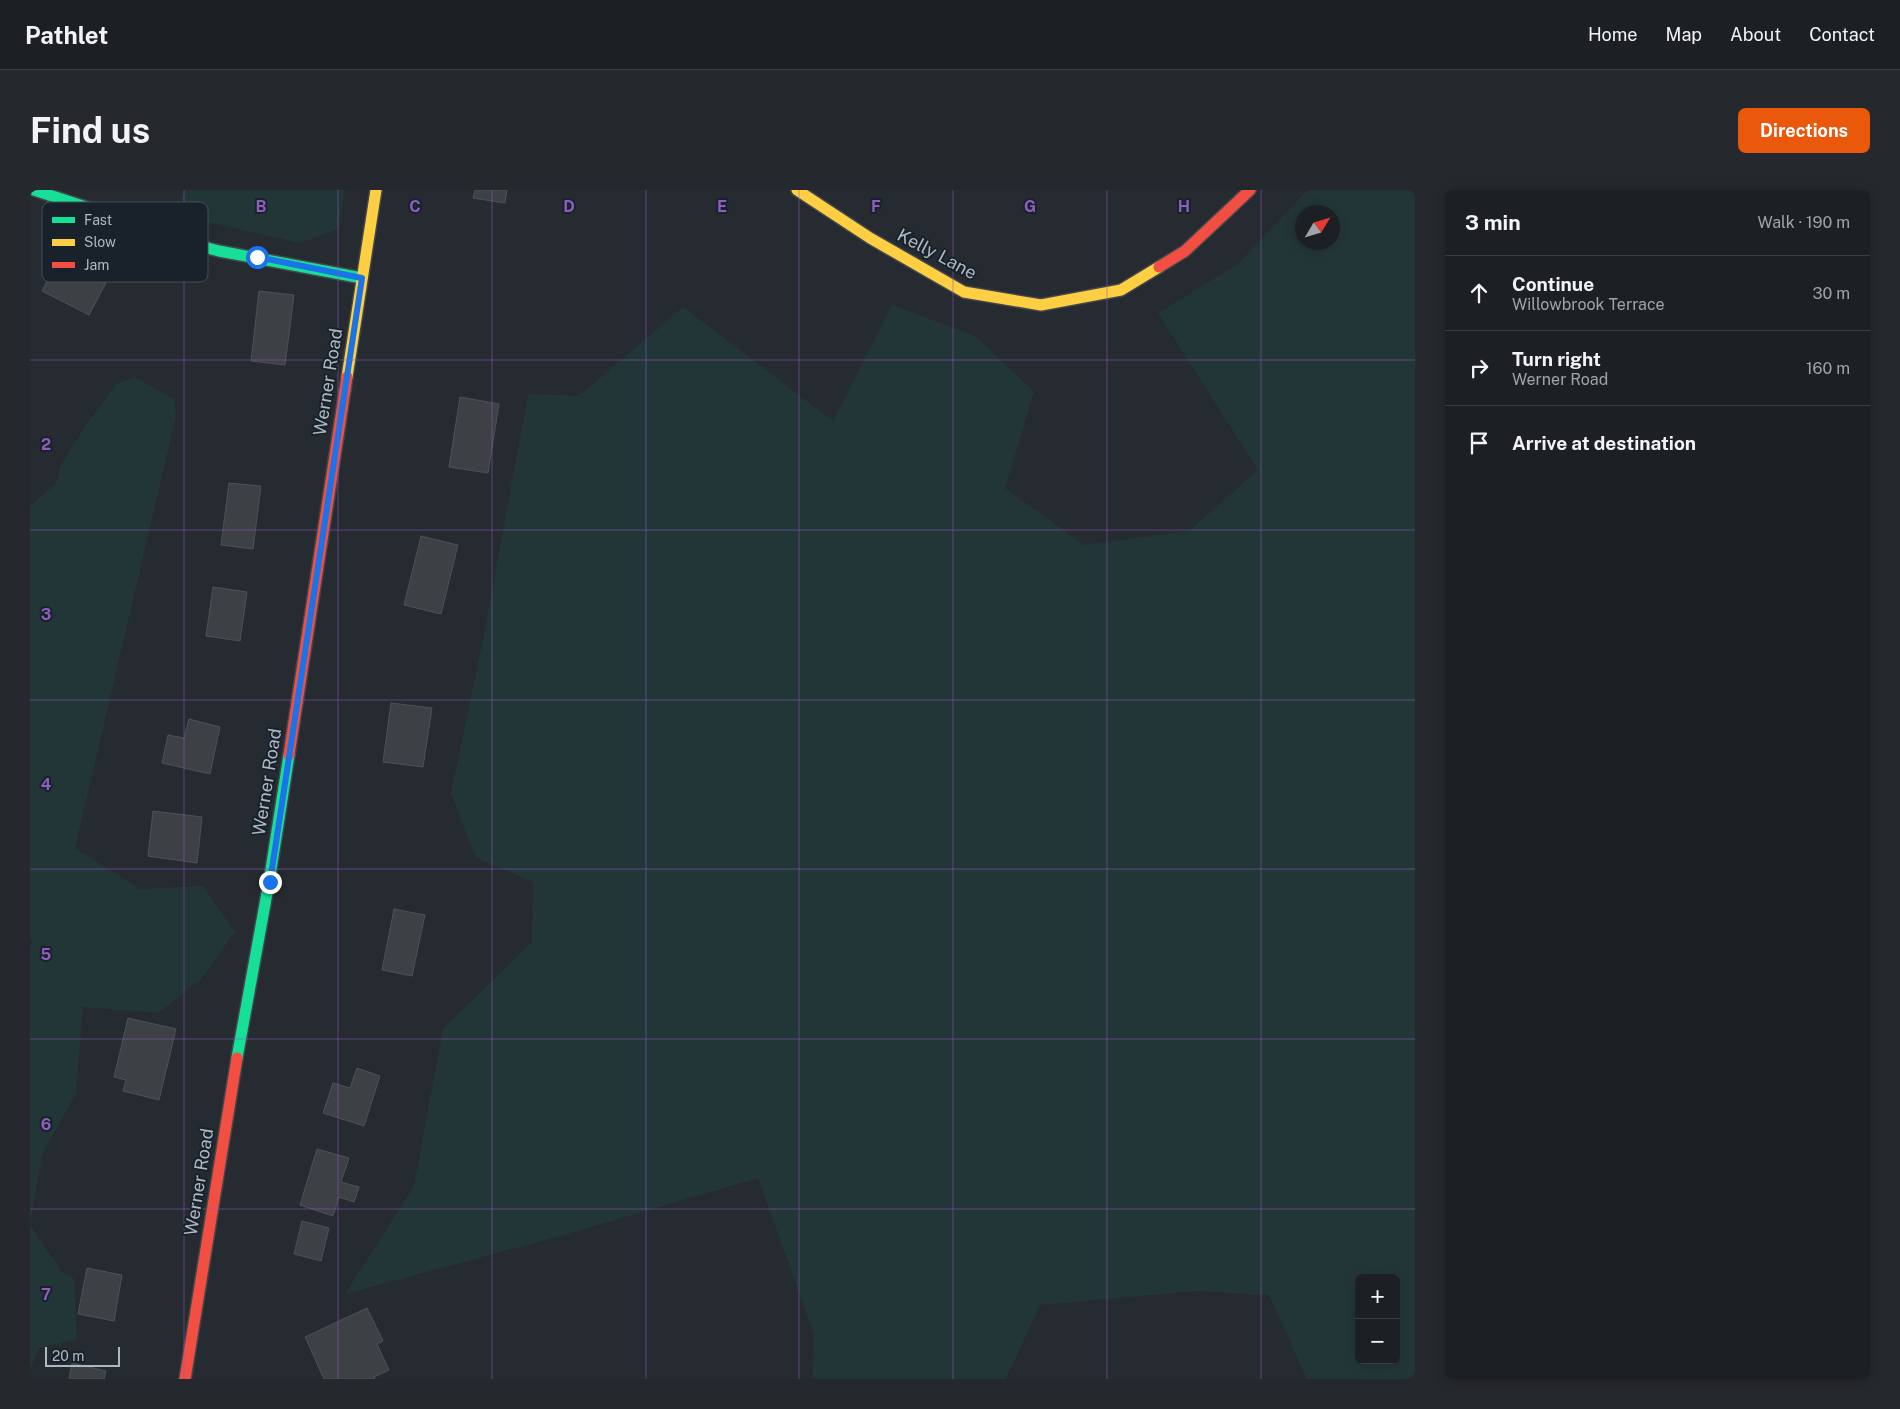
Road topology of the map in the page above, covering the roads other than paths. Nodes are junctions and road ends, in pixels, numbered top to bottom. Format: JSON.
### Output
{"nodes":[{"id":1,"x":34,"y":190,"type":"edge"},
{"id":2,"x":376,"y":190,"type":"edge"},
{"id":3,"x":797,"y":190,"type":"edge"},
{"id":4,"x":1250,"y":190,"type":"edge"},
{"id":5,"x":70,"y":202,"type":"edge"},
{"id":6,"x":208,"y":248,"type":"edge"},
{"id":7,"x":362,"y":278,"type":"junction"},
{"id":8,"x":185,"y":1379,"type":"edge"}],
"edges":[{"from":1,"to":5,"type":"street"},
{"from":2,"to":7,"type":"street","name":"Werner Road"},
{"from":3,"to":4,"type":"street","name":"Kelly Lane"},
{"from":6,"to":7,"type":"street"},
{"from":7,"to":8,"type":"street","name":"Werner Road"}]}
